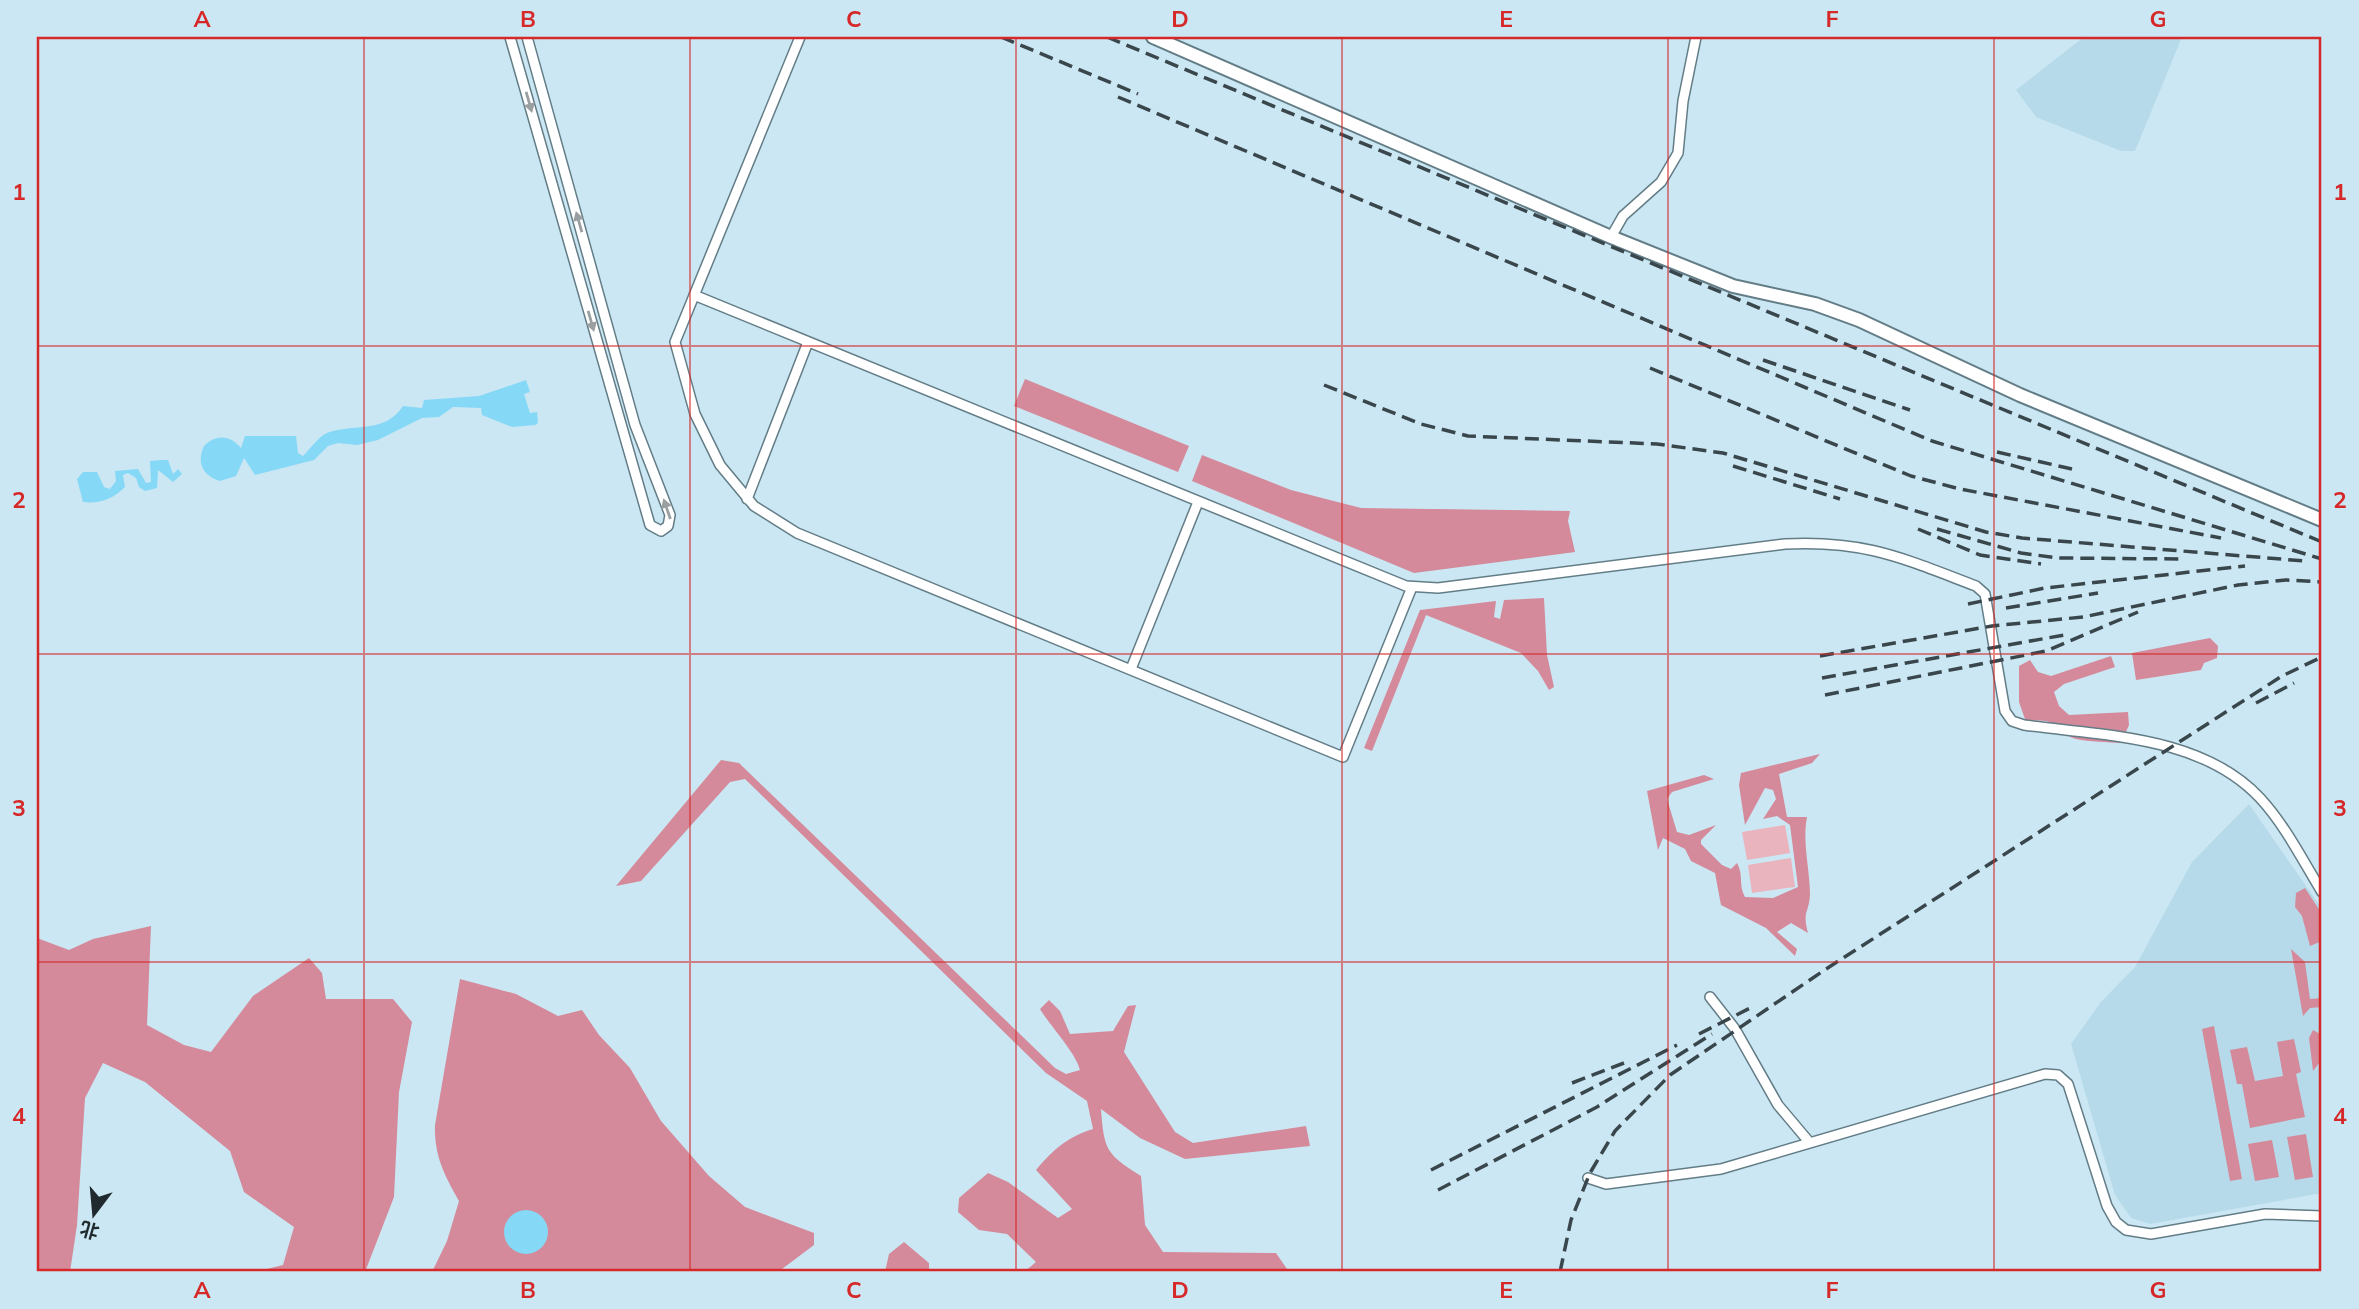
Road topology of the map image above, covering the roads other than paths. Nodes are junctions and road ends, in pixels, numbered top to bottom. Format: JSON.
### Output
{"nodes":[{"id":1,"x":510,"y":37,"type":"edge"},
{"id":2,"x":527,"y":37,"type":"edge"},
{"id":3,"x":800,"y":37,"type":"edge"},
{"id":4,"x":1153,"y":37,"type":"edge"},
{"id":5,"x":1696,"y":37,"type":"edge"},
{"id":6,"x":1611,"y":237,"type":"junction"},
{"id":7,"x":694,"y":295,"type":"junction"},
{"id":8,"x":808,"y":342,"type":"junction"},
{"id":9,"x":747,"y":499,"type":"junction"},
{"id":10,"x":1198,"y":502,"type":"junction"},
{"id":11,"x":2322,"y":520,"type":"edge"},
{"id":12,"x":1412,"y":587,"type":"junction"},
{"id":13,"x":1131,"y":669,"type":"junction"},
{"id":14,"x":2322,"y":892,"type":"edge"},
{"id":15,"x":1710,"y":997,"type":"dead end"},
{"id":16,"x":1810,"y":1143,"type":"junction"},
{"id":17,"x":1588,"y":1178,"type":"dead end"},
{"id":18,"x":2322,"y":1216,"type":"edge"}],
"edges":[{"from":1,"to":2,"type":"street","one_way":true},
{"from":3,"to":7,"type":"street"},
{"from":4,"to":6,"type":"street"},
{"from":5,"to":6,"type":"street"},
{"from":6,"to":11,"type":"street"},
{"from":7,"to":8,"type":"street"},
{"from":7,"to":9,"type":"street"},
{"from":8,"to":9,"type":"street"},
{"from":8,"to":10,"type":"street"},
{"from":9,"to":13,"type":"street"},
{"from":10,"to":12,"type":"street"},
{"from":10,"to":13,"type":"street"},
{"from":12,"to":13,"type":"street"},
{"from":12,"to":14,"type":"street"},
{"from":15,"to":16,"type":"street"},
{"from":16,"to":17,"type":"street"},
{"from":16,"to":18,"type":"street"}]}
